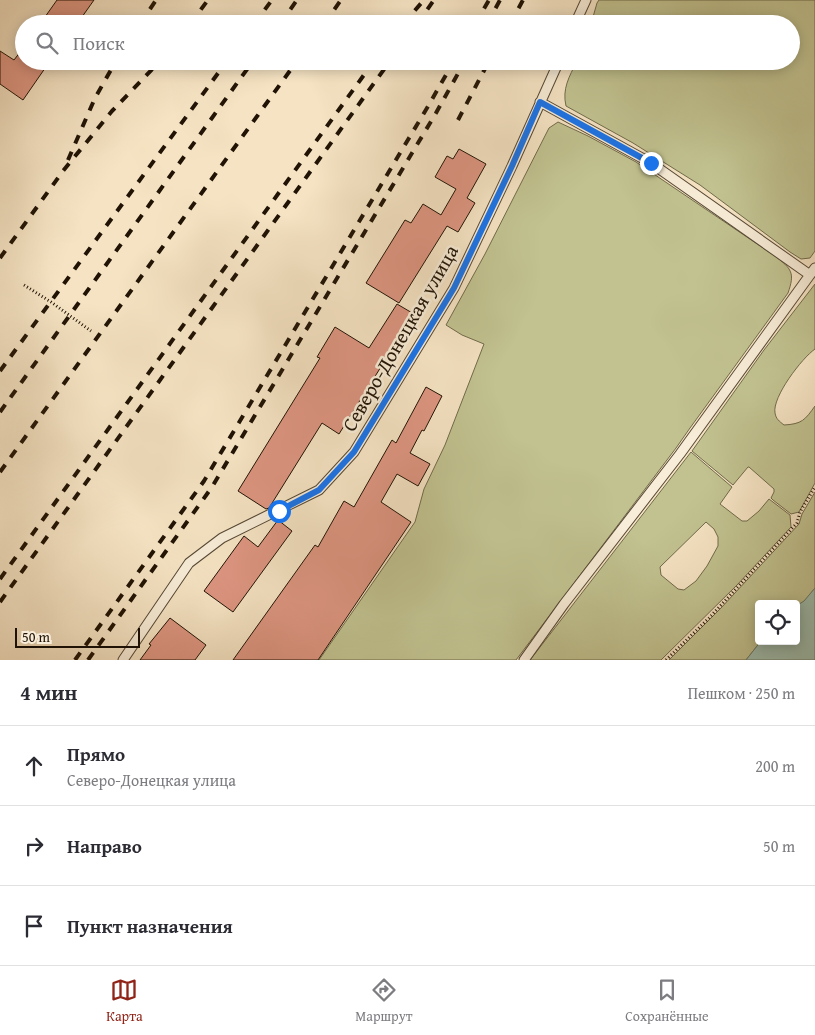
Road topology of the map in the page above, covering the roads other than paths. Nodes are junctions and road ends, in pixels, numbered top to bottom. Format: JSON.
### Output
{"nodes":[{"id":1,"x":586,"y":0,"type":"edge"},
{"id":2,"x":580,"y":15,"type":"edge"},
{"id":3,"x":555,"y":70,"type":"edge"},
{"id":4,"x":540,"y":102,"type":"junction"},
{"id":5,"x":813,"y":271,"type":"edge"},
{"id":6,"x":122,"y":660,"type":"edge"},
{"id":7,"x":524,"y":660,"type":"edge"}],
"edges":[{"from":1,"to":2,"type":"lane"},
{"from":3,"to":4,"type":"lane","name":"Северо-Донецкая улица"},
{"from":4,"to":5,"type":"lane"},
{"from":4,"to":6,"type":"lane","name":"Северо-Донецкая улица"},
{"from":5,"to":7,"type":"lane"}]}
